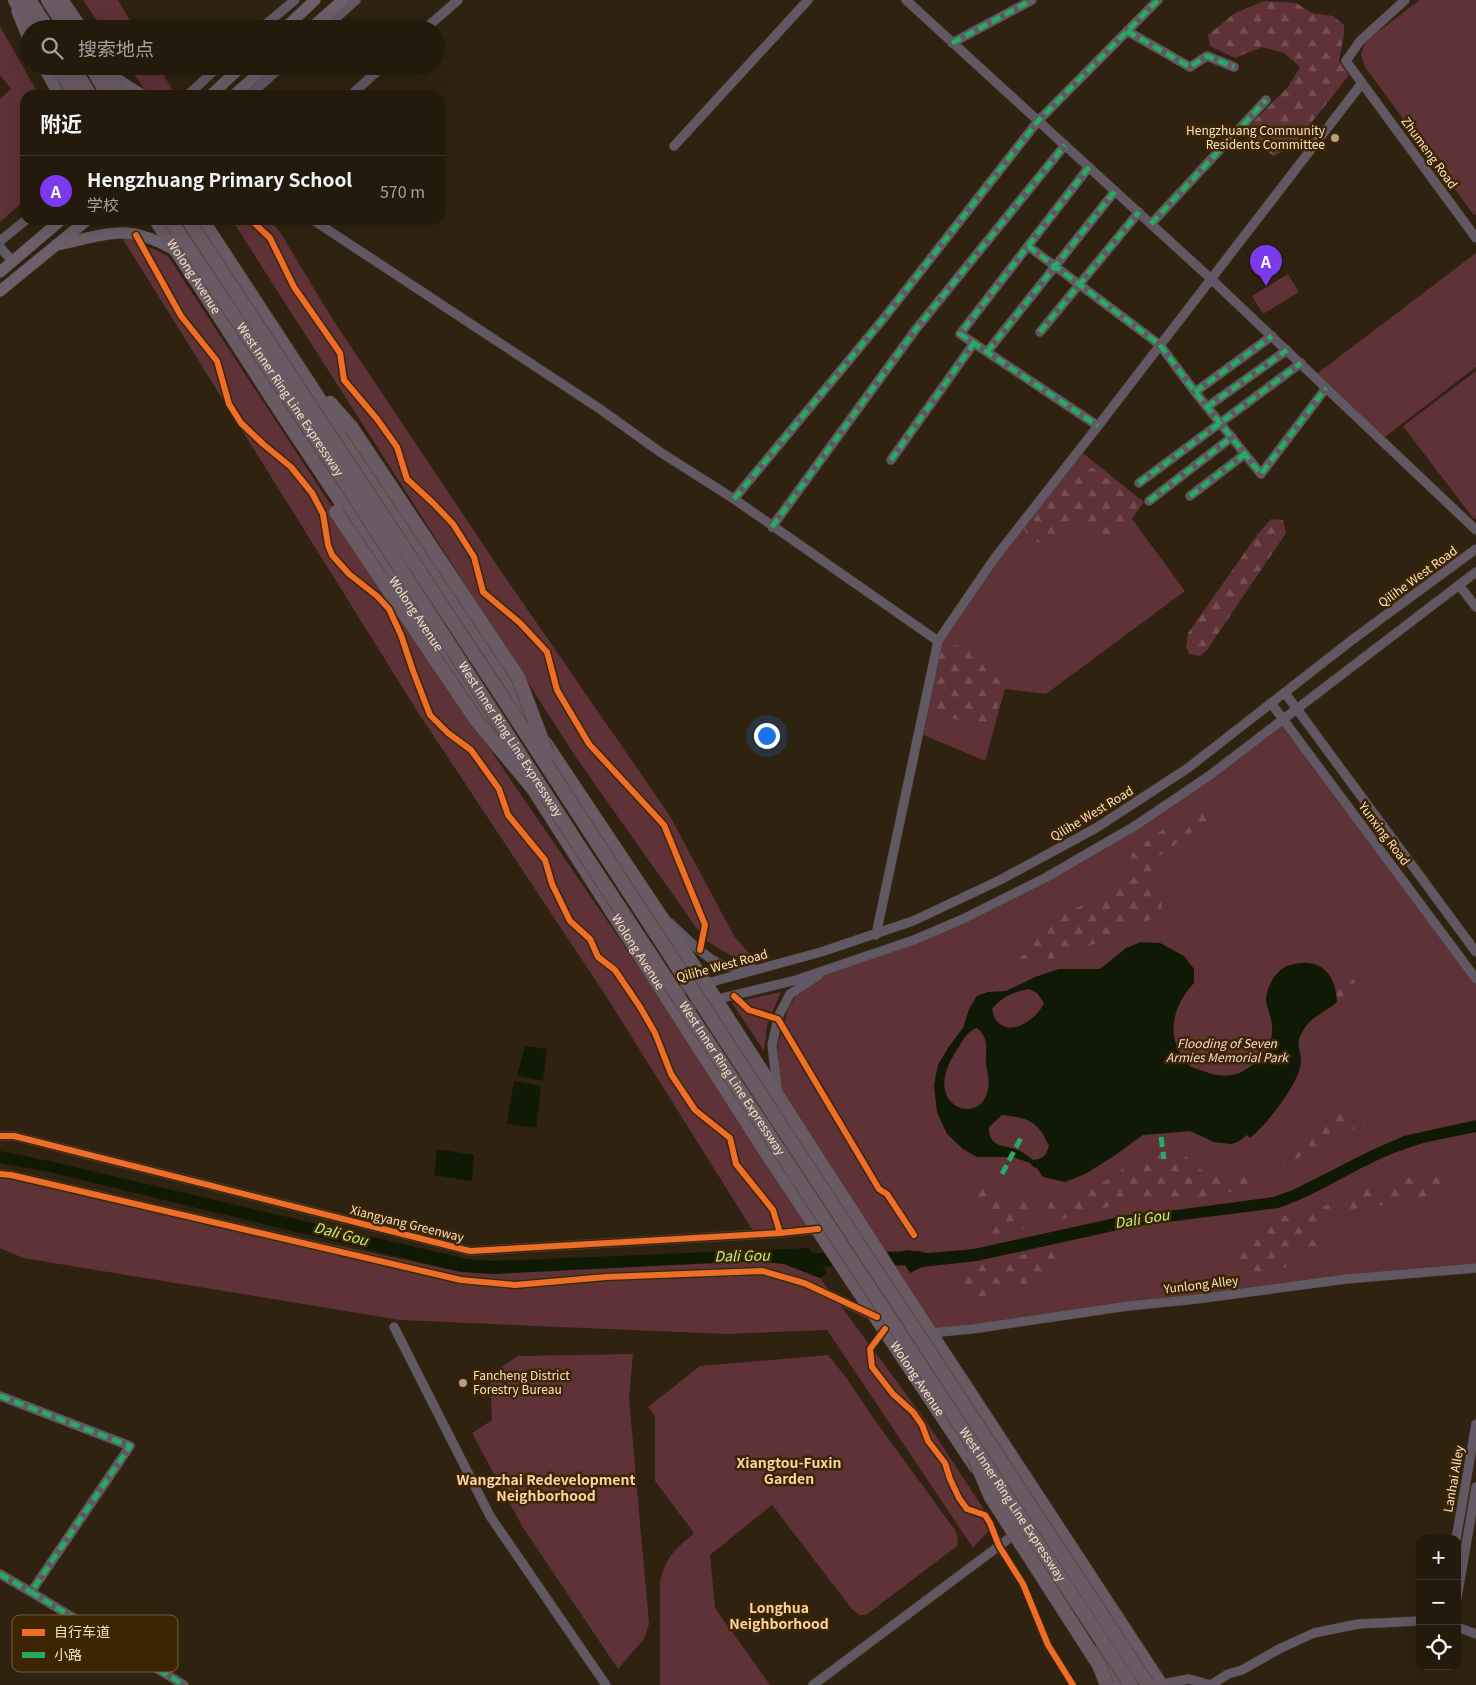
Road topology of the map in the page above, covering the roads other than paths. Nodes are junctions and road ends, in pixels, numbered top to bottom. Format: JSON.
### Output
{"nodes":[{"id":1,"x":14,"y":0,"type":"edge"},
{"id":2,"x":29,"y":0,"type":"edge"},
{"id":3,"x":48,"y":0,"type":"edge"},
{"id":4,"x":61,"y":0,"type":"edge"},
{"id":5,"x":295,"y":0,"type":"edge"},
{"id":6,"x":315,"y":0,"type":"edge"},
{"id":7,"x":343,"y":0,"type":"edge"},
{"id":8,"x":356,"y":0,"type":"edge"},
{"id":9,"x":458,"y":0,"type":"edge"},
{"id":10,"x":808,"y":0,"type":"edge"},
{"id":11,"x":906,"y":0,"type":"edge"},
{"id":12,"x":921,"y":0,"type":"edge"},
{"id":13,"x":1032,"y":0,"type":"edge"},
{"id":14,"x":1158,"y":0,"type":"edge"},
{"id":15,"x":1405,"y":0,"type":"edge"},
{"id":16,"x":913,"y":7,"type":"junction"},
{"id":17,"x":21,"y":20,"type":"edge"},
{"id":18,"x":27,"y":20,"type":"edge"},
{"id":19,"x":42,"y":20,"type":"edge"},
{"id":20,"x":61,"y":20,"type":"edge"},
{"id":21,"x":74,"y":20,"type":"edge"},
{"id":22,"x":271,"y":20,"type":"edge"},
{"id":23,"x":294,"y":20,"type":"edge"},
{"id":24,"x":320,"y":20,"type":"edge"},
{"id":25,"x":334,"y":20,"type":"edge"},
{"id":26,"x":435,"y":20,"type":"edge"},
{"id":27,"x":1127,"y":32,"type":"junction"},
{"id":28,"x":952,"y":43,"type":"junction"},
{"id":29,"x":1234,"y":67,"type":"dead end"},
{"id":30,"x":48,"y":75,"type":"edge"},
{"id":31,"x":63,"y":75,"type":"edge"},
{"id":32,"x":78,"y":75,"type":"edge"},
{"id":33,"x":96,"y":75,"type":"edge"},
{"id":34,"x":111,"y":75,"type":"edge"},
{"id":35,"x":114,"y":75,"type":"edge"},
{"id":36,"x":209,"y":75,"type":"edge"},
{"id":37,"x":232,"y":75,"type":"edge"},
{"id":38,"x":257,"y":75,"type":"edge"},
{"id":39,"x":272,"y":75,"type":"edge"},
{"id":40,"x":373,"y":75,"type":"edge"},
{"id":41,"x":1362,"y":83,"type":"junction"},
{"id":42,"x":56,"y":90,"type":"edge"},
{"id":43,"x":72,"y":90,"type":"edge"},
{"id":44,"x":87,"y":90,"type":"edge"},
{"id":45,"x":105,"y":90,"type":"edge"},
{"id":46,"x":120,"y":90,"type":"edge"},
{"id":47,"x":135,"y":90,"type":"edge"},
{"id":48,"x":193,"y":90,"type":"edge"},
{"id":49,"x":216,"y":90,"type":"edge"},
{"id":50,"x":240,"y":90,"type":"edge"},
{"id":51,"x":256,"y":90,"type":"edge"},
{"id":52,"x":357,"y":90,"type":"edge"},
{"id":53,"x":1266,"y":100,"type":"dead end"},
{"id":54,"x":1038,"y":121,"type":"junction"},
{"id":55,"x":1065,"y":145,"type":"junction"},
{"id":56,"x":674,"y":146,"type":"dead end"},
{"id":57,"x":1089,"y":166,"type":"junction"},
{"id":58,"x":1115,"y":191,"type":"junction"},
{"id":59,"x":1138,"y":212,"type":"junction"},
{"id":60,"x":1151,"y":224,"type":"junction"},
{"id":61,"x":20,"y":225,"type":"edge"},
{"id":62,"x":54,"y":225,"type":"edge"},
{"id":63,"x":81,"y":225,"type":"edge"},
{"id":64,"x":159,"y":225,"type":"edge"},
{"id":65,"x":173,"y":225,"type":"edge"},
{"id":66,"x":191,"y":225,"type":"edge"},
{"id":67,"x":207,"y":225,"type":"edge"},
{"id":68,"x":321,"y":225,"type":"edge"},
{"id":69,"x":1476,"y":238,"type":"edge"},
{"id":70,"x":0,"y":241,"type":"edge"},
{"id":71,"x":56,"y":245,"type":"junction"},
{"id":72,"x":1028,"y":246,"type":"junction"},
{"id":73,"x":0,"y":247,"type":"edge"},
{"id":74,"x":178,"y":252,"type":"junction"},
{"id":75,"x":12,"y":261,"type":"junction"},
{"id":76,"x":1055,"y":266,"type":"junction"},
{"id":77,"x":0,"y":272,"type":"edge"},
{"id":78,"x":1210,"y":278,"type":"junction"},
{"id":79,"x":10,"y":282,"type":"junction"},
{"id":80,"x":1080,"y":284,"type":"junction"},
{"id":81,"x":0,"y":291,"type":"edge"},
{"id":82,"x":0,"y":297,"type":"edge"},
{"id":83,"x":1040,"y":332,"type":"dead end"},
{"id":84,"x":1272,"y":336,"type":"junction"},
{"id":85,"x":974,"y":343,"type":"junction"},
{"id":86,"x":1160,"y":345,"type":"junction"},
{"id":87,"x":1287,"y":350,"type":"junction"},
{"id":88,"x":987,"y":352,"type":"junction"},
{"id":89,"x":294,"y":361,"type":"junction"},
{"id":90,"x":1301,"y":363,"type":"junction"},
{"id":91,"x":1326,"y":388,"type":"junction"},
{"id":92,"x":1194,"y":392,"type":"junction"},
{"id":93,"x":1207,"y":407,"type":"junction"},
{"id":94,"x":281,"y":412,"type":"junction"},
{"id":95,"x":1219,"y":422,"type":"junction"},
{"id":96,"x":1098,"y":426,"type":"junction"},
{"id":97,"x":1232,"y":437,"type":"junction"},
{"id":98,"x":1246,"y":454,"type":"junction"},
{"id":99,"x":891,"y":460,"type":"dead end"},
{"id":100,"x":1139,"y":484,"type":"dead end"},
{"id":101,"x":1190,"y":496,"type":"dead end"},
{"id":102,"x":734,"y":499,"type":"junction"},
{"id":103,"x":1149,"y":501,"type":"dead end"},
{"id":104,"x":772,"y":527,"type":"junction"},
{"id":105,"x":1476,"y":530,"type":"edge"},
{"id":106,"x":1476,"y":549,"type":"edge"},
{"id":107,"x":1476,"y":572,"type":"edge"},
{"id":108,"x":1459,"y":585,"type":"junction"},
{"id":109,"x":1476,"y":607,"type":"edge"},
{"id":110,"x":938,"y":642,"type":"junction"},
{"id":111,"x":1284,"y":693,"type":"junction"},
{"id":112,"x":1272,"y":703,"type":"junction"},
{"id":113,"x":1296,"y":708,"type":"junction"},
{"id":114,"x":1282,"y":719,"type":"junction"},
{"id":115,"x":558,"y":782,"type":"junction"},
{"id":116,"x":577,"y":843,"type":"junction"},
{"id":117,"x":658,"y":912,"type":"junction"},
{"id":118,"x":876,"y":934,"type":"junction"},
{"id":119,"x":1476,"y":952,"type":"edge"},
{"id":120,"x":789,"y":961,"type":"junction"},
{"id":121,"x":825,"y":971,"type":"junction"},
{"id":122,"x":1476,"y":979,"type":"edge"},
{"id":123,"x":705,"y":984,"type":"junction"},
{"id":124,"x":664,"y":995,"type":"junction"},
{"id":125,"x":716,"y":1000,"type":"junction"},
{"id":126,"x":673,"y":1010,"type":"junction"},
{"id":127,"x":779,"y":1099,"type":"junction"},
{"id":128,"x":0,"y":1136,"type":"edge"},
{"id":129,"x":0,"y":1174,"type":"edge"},
{"id":130,"x":822,"y":1234,"type":"junction"},
{"id":131,"x":1476,"y":1268,"type":"edge"},
{"id":132,"x":876,"y":1317,"type":"junction"},
{"id":133,"x":394,"y":1327,"type":"dead end"},
{"id":134,"x":930,"y":1332,"type":"junction"},
{"id":135,"x":0,"y":1396,"type":"edge"},
{"id":136,"x":959,"y":1410,"type":"junction"},
{"id":137,"x":1476,"y":1424,"type":"edge"},
{"id":138,"x":1476,"y":1487,"type":"edge"},
{"id":139,"x":1019,"y":1532,"type":"junction"},
{"id":140,"x":1457,"y":1535,"type":"edge"},
{"id":141,"x":0,"y":1574,"type":"edge"},
{"id":142,"x":1460,"y":1580,"type":"edge"},
{"id":143,"x":31,"y":1592,"type":"junction"},
{"id":144,"x":69,"y":1615,"type":"edge"},
{"id":145,"x":1416,"y":1622,"type":"edge"},
{"id":146,"x":1461,"y":1628,"type":"edge"},
{"id":147,"x":1476,"y":1634,"type":"edge"},
{"id":148,"x":163,"y":1672,"type":"edge"},
{"id":149,"x":1162,"y":1684,"type":"edge"},
{"id":150,"x":184,"y":1685,"type":"edge"},
{"id":151,"x":606,"y":1685,"type":"edge"},
{"id":152,"x":813,"y":1685,"type":"edge"},
{"id":153,"x":1109,"y":1685,"type":"edge"},
{"id":154,"x":1120,"y":1685,"type":"edge"},
{"id":155,"x":1131,"y":1685,"type":"edge"},
{"id":156,"x":1148,"y":1685,"type":"edge"}],
"edges":[{"from":1,"to":17,"type":"main road"},
{"from":1,"to":18,"type":"highway"},
{"from":2,"to":19,"type":"highway"},
{"from":3,"to":20,"type":"highway"},
{"from":4,"to":21,"type":"highway"},
{"from":5,"to":22,"type":"street"},
{"from":6,"to":23,"type":"main road"},
{"from":7,"to":24,"type":"main road"},
{"from":8,"to":25,"type":"street"},
{"from":9,"to":26,"type":"street"},
{"from":10,"to":56,"type":"street"},
{"from":11,"to":16,"type":"street"},
{"from":12,"to":16,"type":"street"},
{"from":13,"to":28,"type":"street"},
{"from":14,"to":27,"type":"street"},
{"from":15,"to":41,"type":"street","name":"Zhumeng Road"},
{"from":16,"to":28,"type":"street"},
{"from":27,"to":29,"type":"street"},
{"from":27,"to":54,"type":"street"},
{"from":28,"to":54,"type":"street"},
{"from":30,"to":42,"type":"main road"},
{"from":31,"to":43,"type":"highway"},
{"from":32,"to":44,"type":"highway"},
{"from":33,"to":45,"type":"highway"},
{"from":34,"to":46,"type":"highway"},
{"from":35,"to":47,"type":"main road"},
{"from":36,"to":48,"type":"street"},
{"from":37,"to":49,"type":"main road"},
{"from":38,"to":50,"type":"main road"},
{"from":39,"to":51,"type":"street"},
{"from":40,"to":52,"type":"street"},
{"from":41,"to":69,"type":"street","name":"Zhumeng Road"},
{"from":41,"to":78,"type":"street"},
{"from":53,"to":60,"type":"street"},
{"from":54,"to":55,"type":"street"},
{"from":54,"to":102,"type":"street"},
{"from":55,"to":57,"type":"street"},
{"from":55,"to":104,"type":"street"},
{"from":57,"to":58,"type":"street"},
{"from":57,"to":72,"type":"street"},
{"from":58,"to":59,"type":"street"},
{"from":58,"to":76,"type":"street"},
{"from":59,"to":60,"type":"street"},
{"from":59,"to":80,"type":"street"},
{"from":60,"to":78,"type":"street"},
{"from":61,"to":70,"type":"street"},
{"from":62,"to":75,"type":"main road"},
{"from":63,"to":71,"type":"main road"},
{"from":64,"to":74,"type":"highway","name":"Wolong Avenue"},
{"from":65,"to":116,"type":"highway","name":"West Inner Ring Line Expressway","bridge":true},
{"from":66,"to":115,"type":"highway","name":"West Inner Ring Line Expressway","bridge":true},
{"from":67,"to":89,"type":"highway"},
{"from":68,"to":102,"type":"street"},
{"from":71,"to":74,"type":"main road"},
{"from":71,"to":79,"type":"main road"},
{"from":72,"to":76,"type":"street"},
{"from":72,"to":85,"type":"street"},
{"from":73,"to":75,"type":"street"},
{"from":74,"to":94,"type":"highway","name":"Wolong Avenue"},
{"from":75,"to":77,"type":"main road"},
{"from":76,"to":80,"type":"street"},
{"from":76,"to":88,"type":"street"},
{"from":78,"to":84,"type":"street"},
{"from":78,"to":86,"type":"street"},
{"from":79,"to":81,"type":"main road"},
{"from":79,"to":82,"type":"street"},
{"from":80,"to":83,"type":"street"},
{"from":80,"to":86,"type":"street"},
{"from":84,"to":87,"type":"street"},
{"from":84,"to":92,"type":"street"},
{"from":85,"to":88,"type":"street"},
{"from":85,"to":99,"type":"street"},
{"from":86,"to":92,"type":"street"},
{"from":86,"to":96,"type":"street"},
{"from":87,"to":90,"type":"street"},
{"from":87,"to":93,"type":"street"},
{"from":88,"to":96,"type":"street"},
{"from":89,"to":115,"type":"highway","bridge":true},
{"from":89,"to":117,"type":"highway"},
{"from":90,"to":91,"type":"street"},
{"from":90,"to":95,"type":"street"},
{"from":91,"to":98,"type":"street"},
{"from":91,"to":105,"type":"street"},
{"from":92,"to":93,"type":"street"},
{"from":93,"to":95,"type":"street"},
{"from":94,"to":116,"type":"highway","bridge":true},
{"from":94,"to":124,"type":"highway","name":"Wolong Avenue"},
{"from":95,"to":97,"type":"street"},
{"from":95,"to":100,"type":"street"},
{"from":96,"to":110,"type":"street"},
{"from":97,"to":98,"type":"street"},
{"from":97,"to":103,"type":"street"},
{"from":98,"to":101,"type":"street"},
{"from":102,"to":104,"type":"street"},
{"from":104,"to":110,"type":"street"},
{"from":106,"to":111,"type":"street","name":"Qilihe West Road"},
{"from":107,"to":108,"type":"street"},
{"from":108,"to":109,"type":"street"},
{"from":108,"to":113,"type":"street"},
{"from":110,"to":118,"type":"street"},
{"from":111,"to":112,"type":"street","name":"Qilihe West Road"},
{"from":111,"to":113,"type":"street","name":"Yunxing Road"},
{"from":112,"to":114,"type":"street","name":"Yunxing Road"},
{"from":112,"to":118,"type":"street","name":"Qilihe West Road"},
{"from":113,"to":114,"type":"street"},
{"from":113,"to":119,"type":"street","name":"Yunxing Road"},
{"from":114,"to":121,"type":"street"},
{"from":114,"to":122,"type":"street","name":"Yunxing Road"},
{"from":115,"to":136,"type":"highway","name":"West Inner Ring Line Expressway","bridge":true},
{"from":116,"to":136,"type":"highway","name":"West Inner Ring Line Expressway","bridge":true},
{"from":117,"to":120,"type":"street"},
{"from":117,"to":123,"type":"highway"},
{"from":118,"to":120,"type":"street","name":"Qilihe West Road"},
{"from":120,"to":123,"type":"street","name":"Qilihe West Road"},
{"from":121,"to":125,"type":"street"},
{"from":121,"to":127,"type":"street"},
{"from":123,"to":124,"type":"street","name":"Qilihe West Road"},
{"from":123,"to":125,"type":"highway"},
{"from":124,"to":126,"type":"highway","name":"Wolong Avenue"},
{"from":125,"to":126,"type":"street"},
{"from":125,"to":127,"type":"highway"},
{"from":126,"to":130,"type":"highway","name":"Wolong Avenue"},
{"from":127,"to":134,"type":"highway"},
{"from":128,"to":130,"type":"street","name":"Xiangyang Greenway"},
{"from":129,"to":132,"type":"street"},
{"from":130,"to":132,"type":"highway","name":"Wolong Avenue"},
{"from":131,"to":134,"type":"street","name":"Yunlong Alley"},
{"from":132,"to":139,"type":"highway","name":"Wolong Avenue"},
{"from":133,"to":151,"type":"street"},
{"from":134,"to":149,"type":"highway"},
{"from":135,"to":143,"type":"street"},
{"from":136,"to":149,"type":"highway","bridge":true},
{"from":136,"to":153,"type":"highway","bridge":true},
{"from":136,"to":155,"type":"highway","name":"West Inner Ring Line Expressway","bridge":true},
{"from":136,"to":156,"type":"highway","name":"West Inner Ring Line Expressway","bridge":true},
{"from":137,"to":140,"type":"street","name":"Lanhai Alley"},
{"from":138,"to":142,"type":"street","name":"Lanhai Alley"},
{"from":139,"to":152,"type":"street"},
{"from":139,"to":154,"type":"highway","name":"Wolong Avenue"},
{"from":141,"to":143,"type":"street"},
{"from":143,"to":144,"type":"street"},
{"from":145,"to":149,"type":"street"},
{"from":146,"to":147,"type":"street"},
{"from":148,"to":150,"type":"street"}]}
